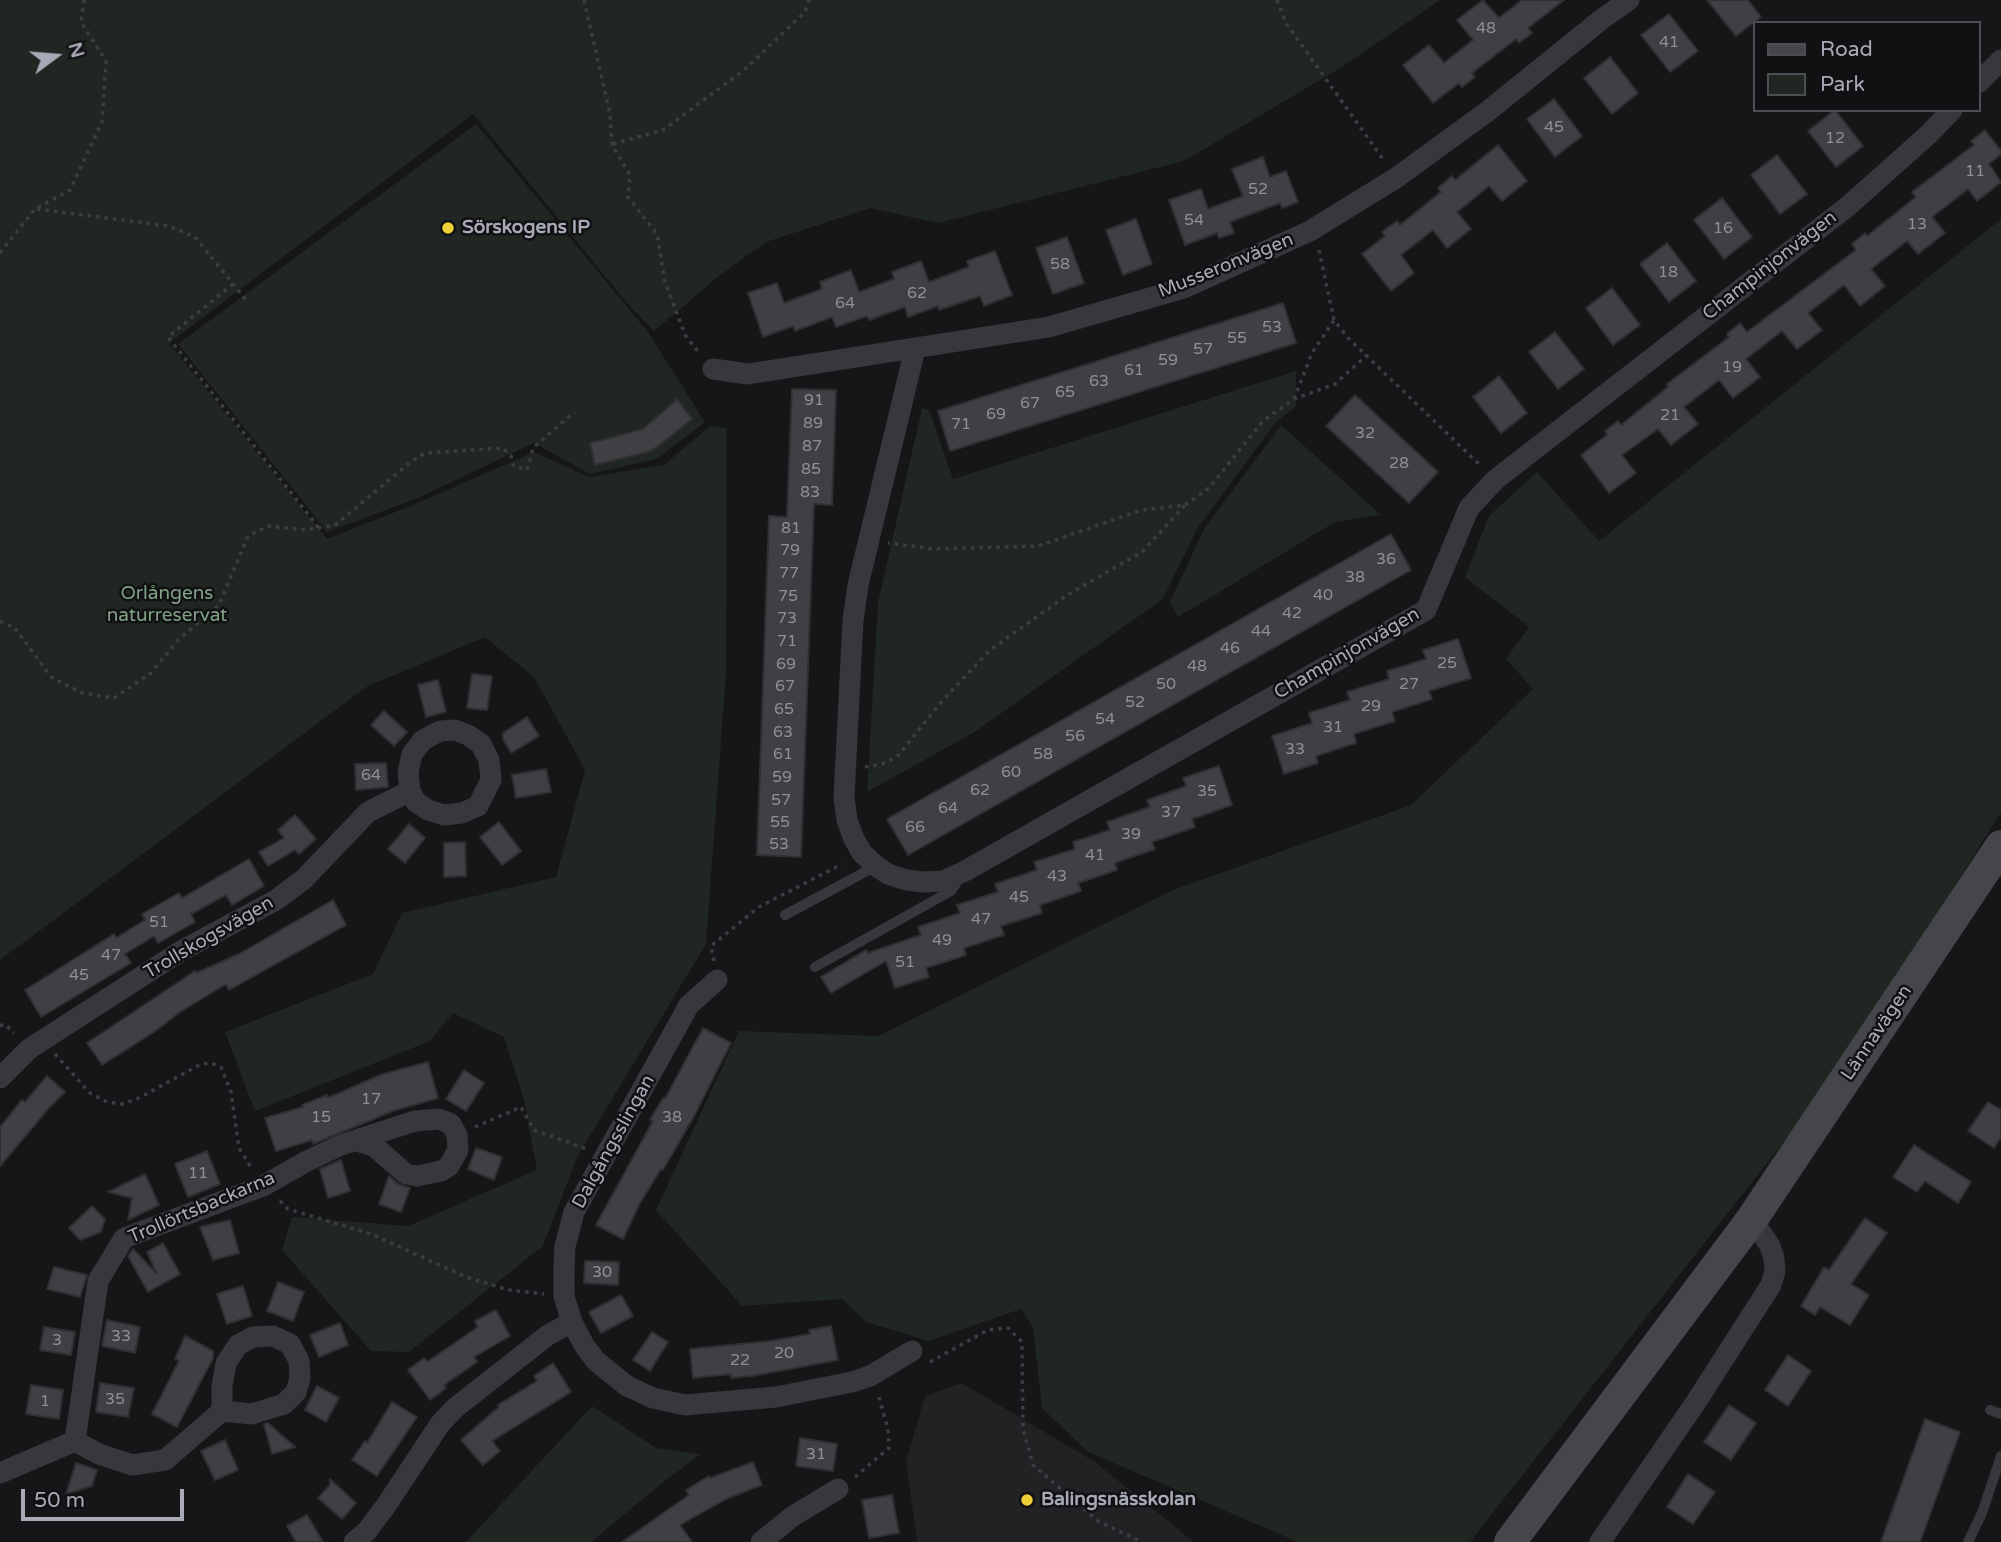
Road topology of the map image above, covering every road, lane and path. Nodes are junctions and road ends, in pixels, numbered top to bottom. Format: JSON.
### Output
{"nodes":[{"id":1,"x":83,"y":0,"type":"edge"},
{"id":2,"x":584,"y":0,"type":"edge"},
{"id":3,"x":809,"y":0,"type":"edge"},
{"id":4,"x":1277,"y":0,"type":"edge"},
{"id":5,"x":1629,"y":0,"type":"edge"},
{"id":6,"x":2001,"y":60,"type":"edge"},
{"id":7,"x":1980,"y":81,"type":"edge"},
{"id":8,"x":1950,"y":112,"type":"edge"},
{"id":9,"x":612,"y":145,"type":"junction"},
{"id":10,"x":1396,"y":178,"type":"junction"},
{"id":11,"x":35,"y":209,"type":"junction"},
{"id":12,"x":1310,"y":231,"type":"junction"},
{"id":13,"x":0,"y":253,"type":"edge"},
{"id":14,"x":233,"y":284,"type":"junction"},
{"id":15,"x":246,"y":300,"type":"dead end"},
{"id":16,"x":1334,"y":320,"type":"junction"},
{"id":17,"x":915,"y":349,"type":"junction"},
{"id":18,"x":1367,"y":355,"type":"junction"},
{"id":19,"x":713,"y":369,"type":"joint"},
{"id":20,"x":1294,"y":399,"type":"junction"},
{"id":21,"x":574,"y":412,"type":"dead end"},
{"id":22,"x":1495,"y":480,"type":"junction"},
{"id":23,"x":1185,"y":505,"type":"junction"},
{"id":24,"x":319,"y":528,"type":"junction"},
{"id":25,"x":869,"y":541,"type":"junction"},
{"id":26,"x":0,"y":621,"type":"edge"},
{"id":27,"x":845,"y":768,"type":"junction"},
{"id":28,"x":410,"y":791,"type":"junction"},
{"id":29,"x":1999,"y":852,"type":"edge"},
{"id":30,"x":876,"y":866,"type":"junction"},
{"id":31,"x":965,"y":871,"type":"junction"},
{"id":32,"x":785,"y":915,"type":"dead end"},
{"id":33,"x":815,"y":967,"type":"dead end"},
{"id":34,"x":717,"y":980,"type":"dead end"},
{"id":35,"x":0,"y":1078,"type":"edge"},
{"id":36,"x":457,"y":1135,"type":"junction"},
{"id":37,"x":356,"y":1141,"type":"junction"},
{"id":38,"x":605,"y":1156,"type":"junction"},
{"id":39,"x":1752,"y":1219,"type":"junction"},
{"id":40,"x":572,"y":1322,"type":"junction"},
{"id":41,"x":920,"y":1358,"type":"joint"},
{"id":42,"x":876,"y":1388,"type":"dead end"},
{"id":43,"x":222,"y":1411,"type":"dead end"},
{"id":44,"x":75,"y":1441,"type":"junction"},
{"id":45,"x":2001,"y":1456,"type":"edge"},
{"id":46,"x":0,"y":1473,"type":"edge"},
{"id":47,"x":838,"y":1489,"type":"joint"},
{"id":48,"x":354,"y":1542,"type":"edge"},
{"id":49,"x":761,"y":1542,"type":"edge"},
{"id":50,"x":1142,"y":1542,"type":"edge"},
{"id":51,"x":1510,"y":1542,"type":"edge"},
{"id":52,"x":1600,"y":1542,"type":"edge"},
{"id":53,"x":1968,"y":1542,"type":"edge"}],
"edges":[{"from":1,"to":11,"type":"path"},
{"from":2,"to":9,"type":"path"},
{"from":3,"to":9,"type":"path"},
{"from":4,"to":10,"type":"path"},
{"from":5,"to":10,"type":"street","name":"Musseronvägen"},
{"from":6,"to":7,"type":"street"},
{"from":8,"to":22,"type":"street","name":"Champinjonvägen"},
{"from":9,"to":19,"type":"path"},
{"from":10,"to":12,"type":"street","name":"Musseronvägen"},
{"from":11,"to":13,"type":"path"},
{"from":11,"to":14,"type":"path"},
{"from":12,"to":16,"type":"path"},
{"from":12,"to":17,"type":"street","name":"Musseronvägen"},
{"from":14,"to":15,"type":"path"},
{"from":14,"to":24,"type":"path"},
{"from":16,"to":18,"type":"path"},
{"from":16,"to":20,"type":"path"},
{"from":17,"to":19,"type":"street","name":"Musseronvägen"},
{"from":17,"to":25,"type":"street","name":"Champinjonvägen"},
{"from":18,"to":20,"type":"path"},
{"from":18,"to":22,"type":"path"},
{"from":20,"to":23,"type":"path"},
{"from":21,"to":24,"type":"path"},
{"from":22,"to":31,"type":"street","name":"Champinjonvägen"},
{"from":23,"to":25,"type":"path"},
{"from":23,"to":27,"type":"path"},
{"from":24,"to":26,"type":"path"},
{"from":25,"to":27,"type":"street","name":"Champinjonvägen"},
{"from":27,"to":30,"type":"street","name":"Champinjonvägen"},
{"from":28,"to":28,"type":"street"},
{"from":28,"to":35,"type":"street","name":"Trollskogsvägen"},
{"from":29,"to":39,"type":"main road","name":"Lännavägen"},
{"from":30,"to":31,"type":"street","name":"Champinjonvägen"},
{"from":30,"to":32,"type":"lane"},
{"from":31,"to":33,"type":"lane"},
{"from":34,"to":38,"type":"street","name":"Dalgångsslingan"},
{"from":36,"to":37,"type":"street","name":"Trollörtsbackarna"},
{"from":36,"to":37,"type":"street"},
{"from":36,"to":38,"type":"path"},
{"from":37,"to":44,"type":"street","name":"Trollörtsbackarna"},
{"from":38,"to":40,"type":"street","name":"Dalgångsslingan"},
{"from":39,"to":51,"type":"main road","name":"Lännavägen"},
{"from":39,"to":52,"type":"street"},
{"from":40,"to":41,"type":"street","name":"Dalgångsslingan"},
{"from":40,"to":48,"type":"street"},
{"from":41,"to":50,"type":"path"},
{"from":42,"to":47,"type":"path"},
{"from":43,"to":44,"type":"street"},
{"from":44,"to":46,"type":"street"},
{"from":45,"to":53,"type":"lane"},
{"from":47,"to":49,"type":"street"}]}
